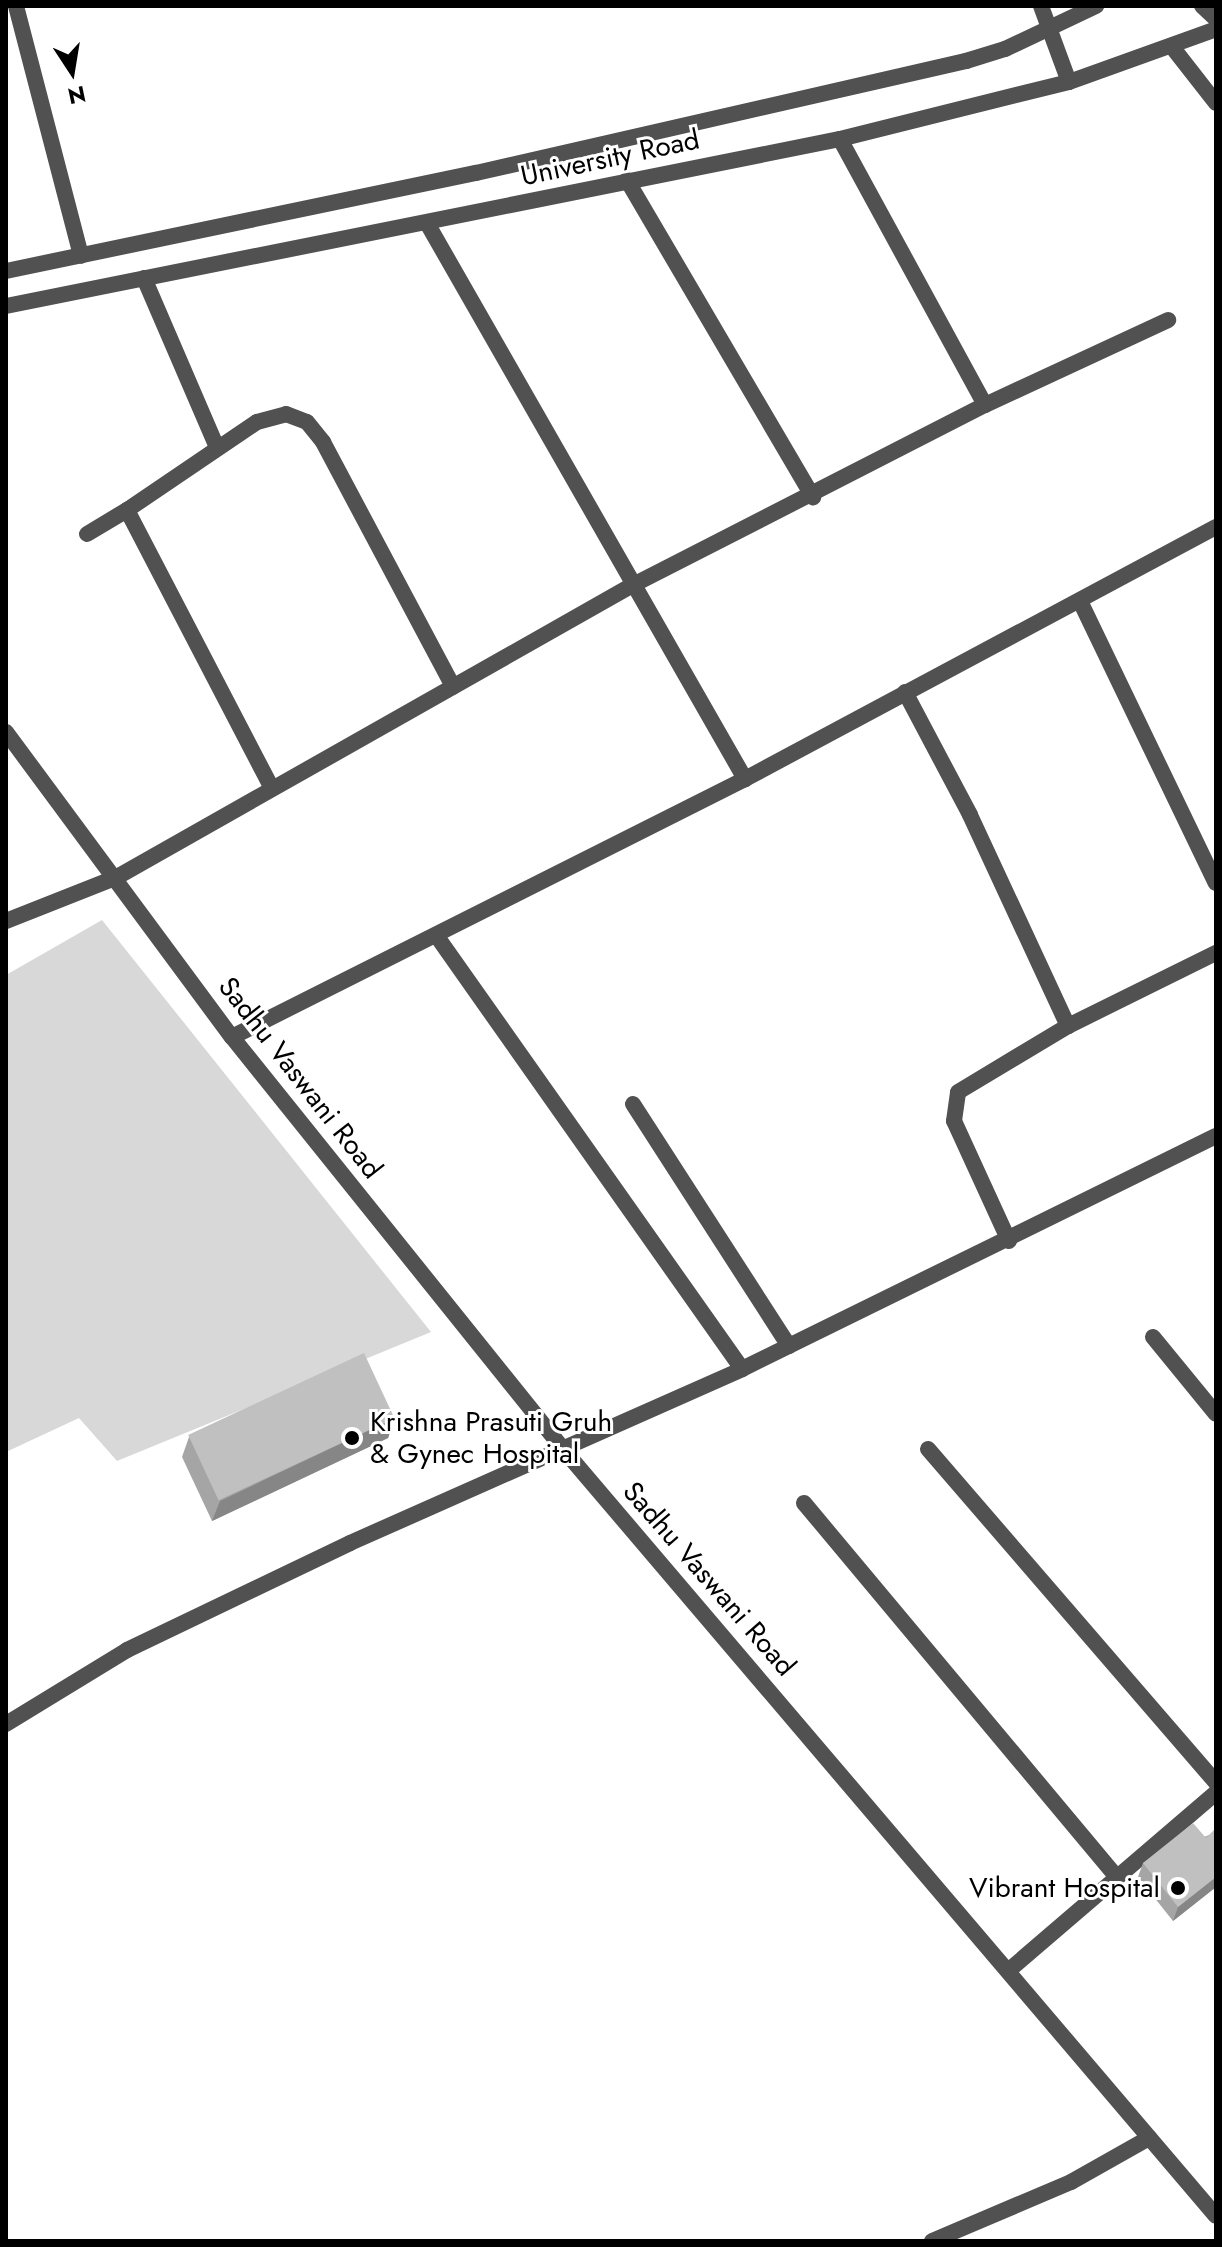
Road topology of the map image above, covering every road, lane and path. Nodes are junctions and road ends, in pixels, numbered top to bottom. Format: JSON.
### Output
{"nodes":[{"id":1,"x":16,"y":6,"type":"edge"},
{"id":2,"x":1041,"y":6,"type":"edge"},
{"id":3,"x":1096,"y":6,"type":"edge"},
{"id":4,"x":1202,"y":6,"type":"edge"},
{"id":5,"x":1216,"y":19,"type":"edge"},
{"id":6,"x":1216,"y":29,"type":"edge"},
{"id":7,"x":1050,"y":30,"type":"junction"},
{"id":8,"x":1173,"y":48,"type":"junction"},
{"id":9,"x":1069,"y":82,"type":"junction"},
{"id":10,"x":1216,"y":103,"type":"edge"},
{"id":11,"x":840,"y":139,"type":"junction"},
{"id":12,"x":627,"y":180,"type":"junction"},
{"id":13,"x":427,"y":223,"type":"junction"},
{"id":14,"x":81,"y":256,"type":"junction"},
{"id":15,"x":6,"y":271,"type":"edge"},
{"id":16,"x":144,"y":278,"type":"junction"},
{"id":17,"x":6,"y":306,"type":"edge"},
{"id":18,"x":1168,"y":320,"type":"dead end"},
{"id":19,"x":985,"y":405,"type":"junction"},
{"id":20,"x":216,"y":445,"type":"junction"},
{"id":21,"x":813,"y":497,"type":"junction"},
{"id":22,"x":127,"y":510,"type":"junction"},
{"id":23,"x":1216,"y":527,"type":"edge"},
{"id":24,"x":87,"y":534,"type":"dead end"},
{"id":25,"x":631,"y":586,"type":"junction"},
{"id":26,"x":1080,"y":601,"type":"junction"},
{"id":27,"x":453,"y":687,"type":"junction"},
{"id":28,"x":905,"y":692,"type":"junction"},
{"id":29,"x":6,"y":732,"type":"edge"},
{"id":30,"x":745,"y":779,"type":"junction"},
{"id":31,"x":272,"y":789,"type":"junction"},
{"id":32,"x":117,"y":877,"type":"junction"},
{"id":33,"x":1216,"y":883,"type":"edge"},
{"id":34,"x":6,"y":921,"type":"edge"},
{"id":35,"x":436,"y":935,"type":"junction"},
{"id":36,"x":1216,"y":953,"type":"edge"},
{"id":37,"x":1068,"y":1026,"type":"junction"},
{"id":38,"x":232,"y":1037,"type":"junction"},
{"id":39,"x":633,"y":1104,"type":"dead end"},
{"id":40,"x":1216,"y":1136,"type":"edge"},
{"id":41,"x":1009,"y":1241,"type":"junction"},
{"id":42,"x":1153,"y":1337,"type":"dead end"},
{"id":43,"x":789,"y":1346,"type":"junction"},
{"id":44,"x":742,"y":1369,"type":"junction"},
{"id":45,"x":1216,"y":1414,"type":"edge"},
{"id":46,"x":563,"y":1449,"type":"junction"},
{"id":47,"x":928,"y":1449,"type":"dead end"},
{"id":48,"x":804,"y":1503,"type":"dead end"},
{"id":49,"x":6,"y":1724,"type":"edge"},
{"id":50,"x":1216,"y":1783,"type":"edge"},
{"id":51,"x":1216,"y":1793,"type":"edge"},
{"id":52,"x":1117,"y":1877,"type":"junction"},
{"id":53,"x":1008,"y":1971,"type":"junction"},
{"id":54,"x":1149,"y":2138,"type":"junction"},
{"id":55,"x":1216,"y":2216,"type":"edge"},
{"id":56,"x":932,"y":2241,"type":"edge"}],
"edges":[{"from":1,"to":14,"type":"street"},
{"from":2,"to":7,"type":"street"},
{"from":3,"to":7,"type":"street","name":"University Road"},
{"from":4,"to":5,"type":"street"},
{"from":6,"to":8,"type":"street","name":"University Road"},
{"from":7,"to":9,"type":"street"},
{"from":7,"to":14,"type":"street","name":"University Road"},
{"from":8,"to":9,"type":"street","name":"University Road"},
{"from":8,"to":10,"type":"street"},
{"from":9,"to":11,"type":"street","name":"University Road"},
{"from":11,"to":12,"type":"street","name":"University Road"},
{"from":11,"to":19,"type":"street"},
{"from":12,"to":13,"type":"street","name":"University Road"},
{"from":12,"to":21,"type":"street"},
{"from":13,"to":16,"type":"street","name":"University Road"},
{"from":13,"to":25,"type":"street"},
{"from":14,"to":15,"type":"street","name":"University Road"},
{"from":16,"to":17,"type":"street","name":"University Road"},
{"from":16,"to":20,"type":"street"},
{"from":18,"to":19,"type":"street"},
{"from":19,"to":21,"type":"street"},
{"from":20,"to":22,"type":"street"},
{"from":20,"to":27,"type":"street"},
{"from":21,"to":25,"type":"street"},
{"from":22,"to":24,"type":"street"},
{"from":22,"to":31,"type":"street"},
{"from":23,"to":26,"type":"street"},
{"from":25,"to":27,"type":"street"},
{"from":25,"to":30,"type":"street"},
{"from":26,"to":28,"type":"street"},
{"from":26,"to":33,"type":"street"},
{"from":27,"to":31,"type":"street"},
{"from":28,"to":30,"type":"street"},
{"from":28,"to":37,"type":"street"},
{"from":29,"to":32,"type":"street","name":"Sadhu Vaswani Road"},
{"from":30,"to":35,"type":"street"},
{"from":31,"to":32,"type":"street"},
{"from":32,"to":34,"type":"street"},
{"from":32,"to":38,"type":"street","name":"Sadhu Vaswani Road"},
{"from":35,"to":38,"type":"street"},
{"from":35,"to":44,"type":"street"},
{"from":36,"to":37,"type":"street"},
{"from":37,"to":41,"type":"street"},
{"from":38,"to":46,"type":"street","name":"Sadhu Vaswani Road"},
{"from":39,"to":43,"type":"street"},
{"from":40,"to":41,"type":"street"},
{"from":41,"to":43,"type":"street"},
{"from":42,"to":45,"type":"street"},
{"from":43,"to":44,"type":"street"},
{"from":44,"to":46,"type":"street"},
{"from":46,"to":49,"type":"street"},
{"from":46,"to":53,"type":"street","name":"Sadhu Vaswani Road"},
{"from":47,"to":50,"type":"street"},
{"from":48,"to":52,"type":"street"},
{"from":51,"to":52,"type":"street"},
{"from":52,"to":53,"type":"street"},
{"from":53,"to":54,"type":"street","name":"Sadhu Vaswani Road"},
{"from":54,"to":55,"type":"street","name":"Sadhu Vaswani Road"},
{"from":54,"to":56,"type":"street"}]}
